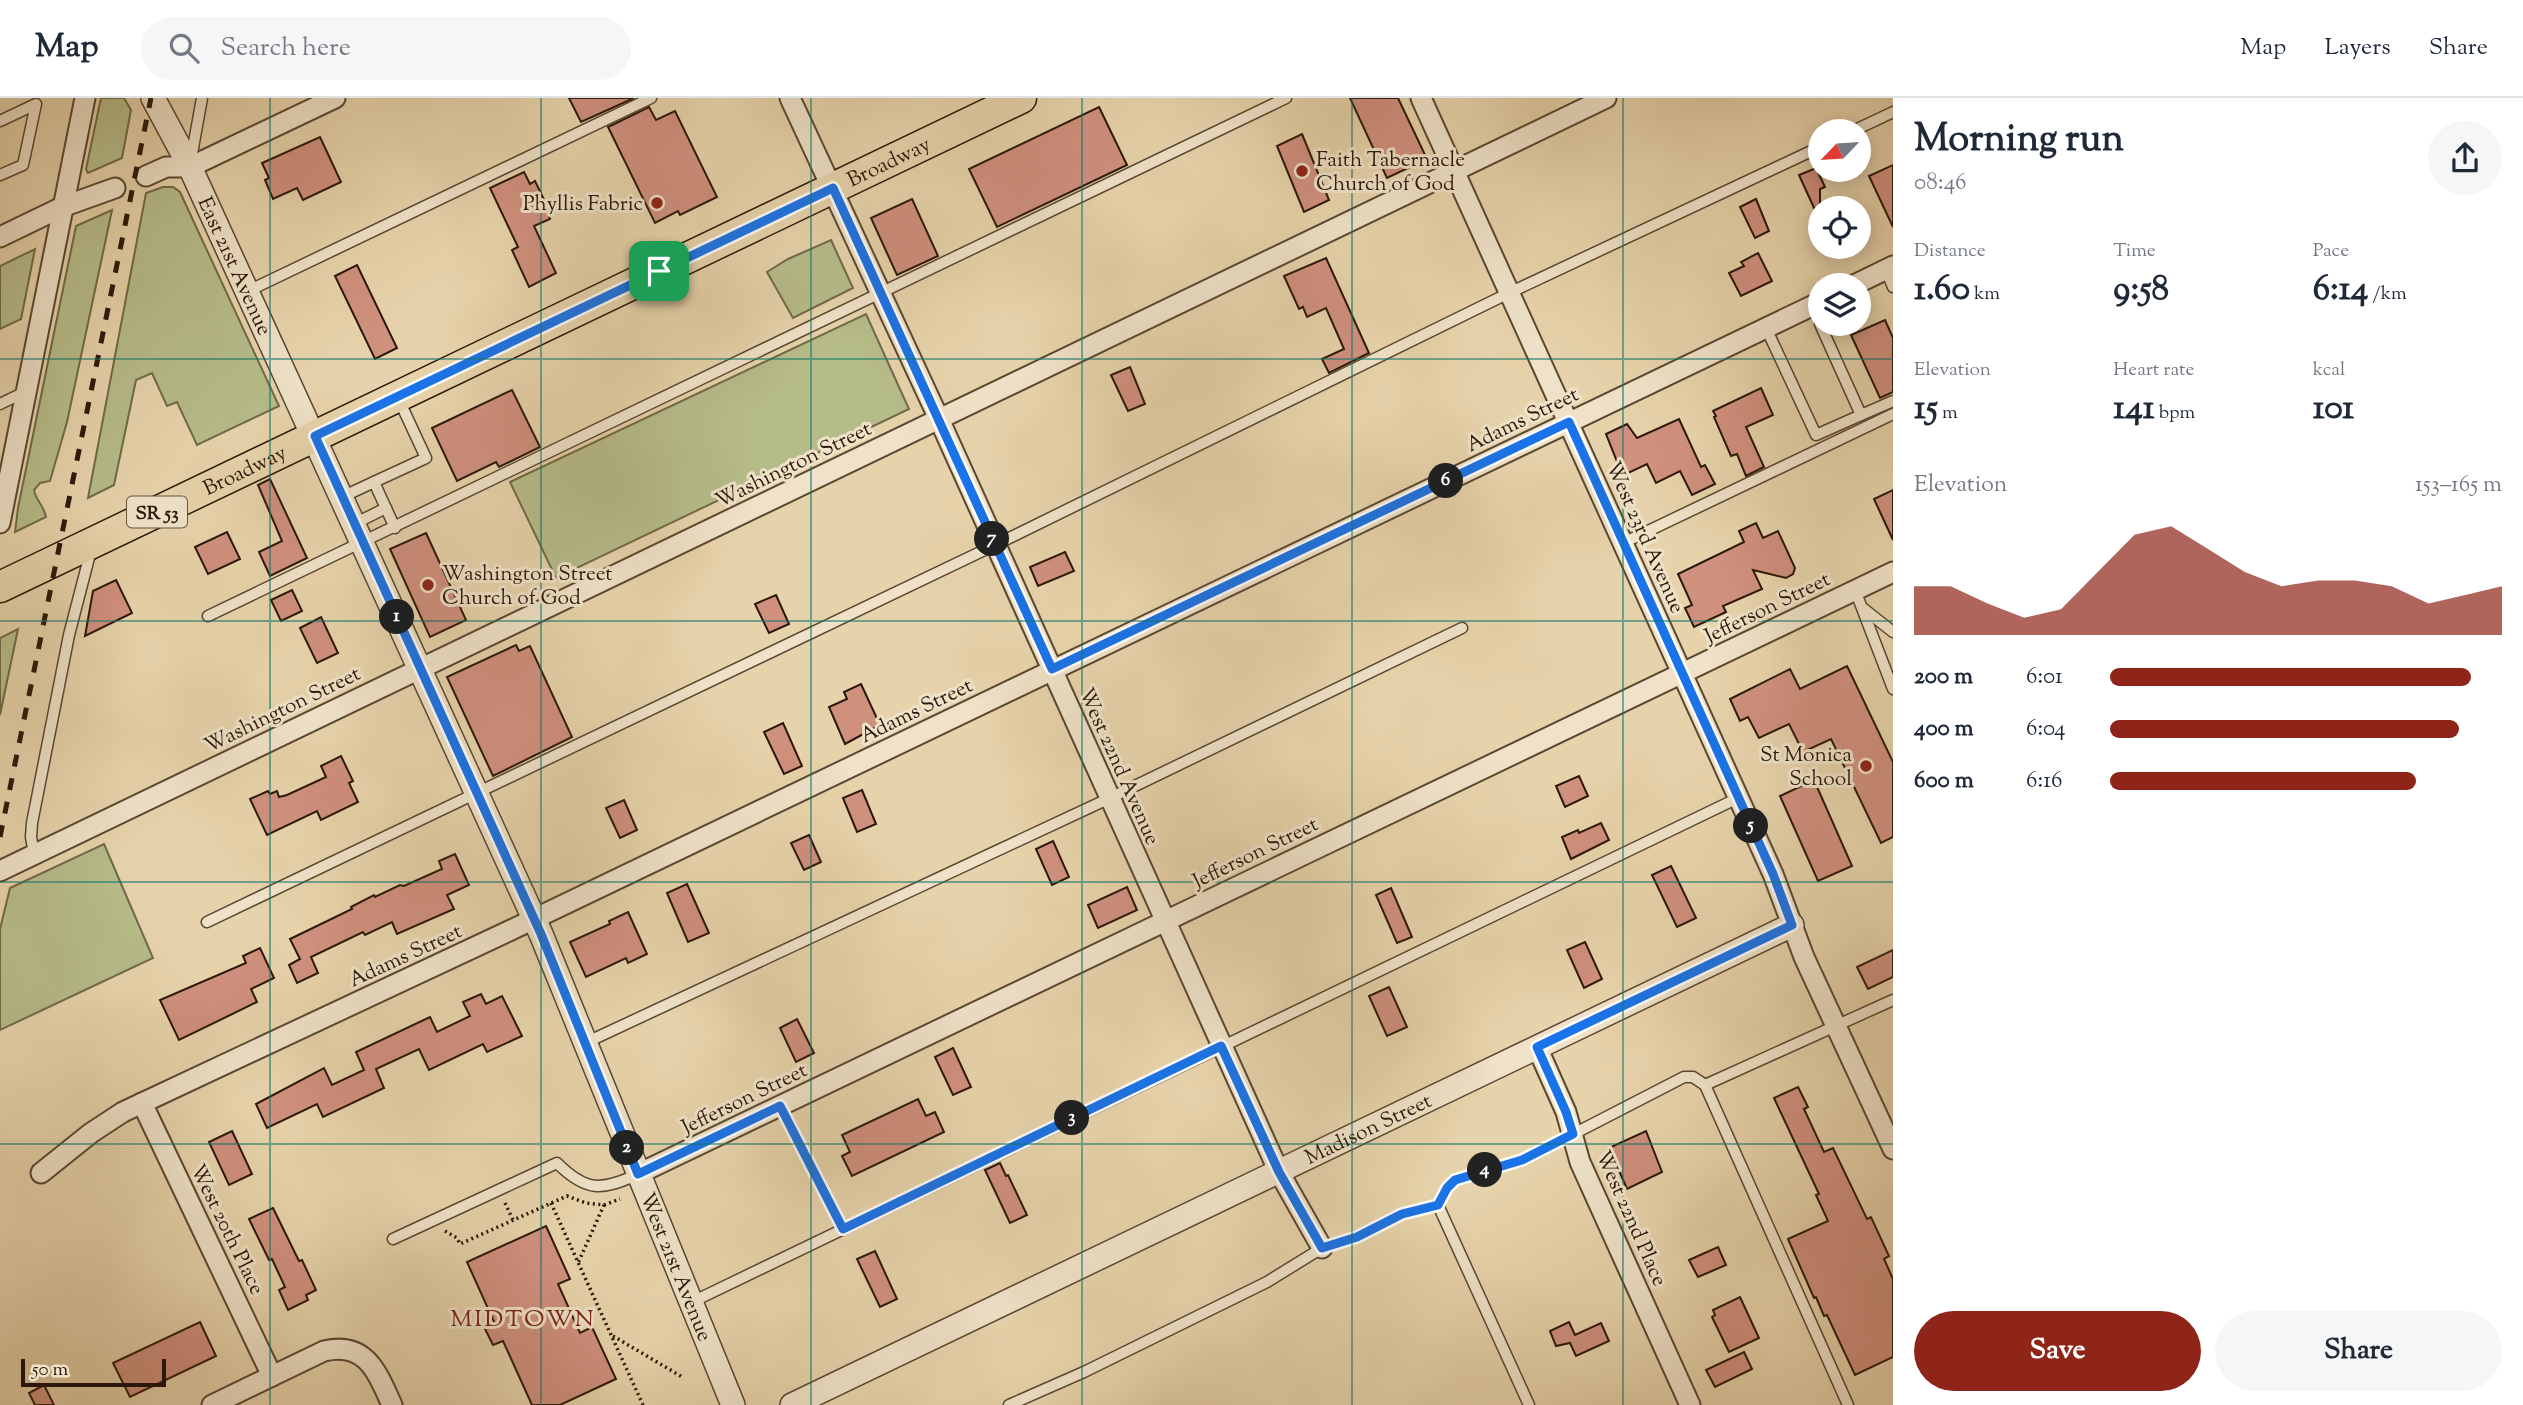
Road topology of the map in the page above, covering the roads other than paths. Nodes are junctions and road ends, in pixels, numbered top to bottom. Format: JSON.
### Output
{"nodes":[{"id":1,"x":85,"y":98,"type":"edge"},
{"id":2,"x":153,"y":98,"type":"edge"},
{"id":3,"x":202,"y":98,"type":"edge"},
{"id":4,"x":335,"y":98,"type":"edge"},
{"id":5,"x":651,"y":98,"type":"edge"},
{"id":6,"x":790,"y":98,"type":"edge"},
{"id":7,"x":1021,"y":98,"type":"edge"},
{"id":8,"x":1286,"y":98,"type":"edge"},
{"id":9,"x":1422,"y":98,"type":"edge"},
{"id":10,"x":1606,"y":98,"type":"edge"},
{"id":11,"x":1893,"y":112,"type":"edge"},
{"id":12,"x":0,"y":121,"type":"edge"},
{"id":13,"x":1871,"y":122,"type":"edge"},
{"id":14,"x":1808,"y":153,"type":"edge"},
{"id":15,"x":190,"y":167,"type":"junction"},
{"id":16,"x":1454,"y":171,"type":"junction"},
{"id":17,"x":0,"y":175,"type":"edge"},
{"id":18,"x":146,"y":176,"type":"dead end"},
{"id":19,"x":115,"y":188,"type":"dead end"},
{"id":20,"x":833,"y":188,"type":"junction"},
{"id":21,"x":62,"y":207,"type":"junction"},
{"id":22,"x":0,"y":237,"type":"edge"},
{"id":23,"x":1890,"y":274,"type":"edge"},
{"id":24,"x":1871,"y":280,"type":"edge"},
{"id":25,"x":248,"y":290,"type":"junction"},
{"id":26,"x":1511,"y":292,"type":"junction"},
{"id":27,"x":881,"y":293,"type":"junction"},
{"id":28,"x":1808,"y":317,"type":"edge"},
{"id":29,"x":1766,"y":328,"type":"junction"},
{"id":30,"x":1827,"y":336,"type":"edge"},
{"id":31,"x":28,"y":391,"type":"junction"},
{"id":32,"x":397,"y":397,"type":"junction"},
{"id":33,"x":1893,"y":401,"type":"edge"},
{"id":34,"x":0,"y":404,"type":"edge"},
{"id":35,"x":1893,"y":414,"type":"edge"},
{"id":36,"x":1861,"y":415,"type":"junction"},
{"id":37,"x":939,"y":419,"type":"junction"},
{"id":38,"x":1569,"y":422,"type":"junction"},
{"id":39,"x":315,"y":436,"type":"junction"},
{"id":40,"x":5,"y":476,"type":"edge"},
{"id":41,"x":374,"y":482,"type":"junction"},
{"id":42,"x":342,"y":497,"type":"junction"},
{"id":43,"x":386,"y":509,"type":"junction"},
{"id":44,"x":0,"y":523,"type":"edge"},
{"id":45,"x":395,"y":528,"type":"junction"},
{"id":46,"x":358,"y":534,"type":"junction"},
{"id":47,"x":92,"y":543,"type":"junction"},
{"id":48,"x":1623,"y":543,"type":"junction"},
{"id":49,"x":995,"y":545,"type":"junction"},
{"id":50,"x":1893,"y":572,"type":"edge"},
{"id":51,"x":0,"y":587,"type":"edge"},
{"id":52,"x":1855,"y":590,"type":"junction"},
{"id":53,"x":1864,"y":609,"type":"junction"},
{"id":54,"x":208,"y":616,"type":"dead end"},
{"id":55,"x":1462,"y":628,"type":"dead end"},
{"id":56,"x":1893,"y":632,"type":"edge"},
{"id":57,"x":420,"y":667,"type":"junction"},
{"id":58,"x":1052,"y":669,"type":"junction"},
{"id":59,"x":1682,"y":673,"type":"junction"},
{"id":60,"x":1893,"y":690,"type":"edge"},
{"id":61,"x":477,"y":794,"type":"junction"},
{"id":62,"x":1110,"y":798,"type":"junction"},
{"id":63,"x":1738,"y":798,"type":"junction"},
{"id":64,"x":34,"y":854,"type":"junction"},
{"id":65,"x":0,"y":871,"type":"edge"},
{"id":66,"x":534,"y":919,"type":"junction"},
{"id":67,"x":1164,"y":920,"type":"junction"},
{"id":68,"x":207,"y":922,"type":"dead end"},
{"id":69,"x":1792,"y":925,"type":"junction"},
{"id":70,"x":1893,"y":1000,"type":"edge"},
{"id":71,"x":1836,"y":1026,"type":"junction"},
{"id":72,"x":585,"y":1043,"type":"junction"},
{"id":73,"x":1221,"y":1046,"type":"junction"},
{"id":74,"x":1537,"y":1047,"type":"junction"},
{"id":75,"x":1705,"y":1085,"type":"junction"},
{"id":76,"x":142,"y":1103,"type":"junction"},
{"id":77,"x":780,"y":1106,"type":"junction"},
{"id":78,"x":1573,"y":1134,"type":"junction"},
{"id":79,"x":1893,"y":1149,"type":"edge"},
{"id":80,"x":1279,"y":1172,"type":"junction"},
{"id":81,"x":41,"y":1173,"type":"dead end"},
{"id":82,"x":638,"y":1174,"type":"junction"},
{"id":83,"x":1438,"y":1205,"type":"junction"},
{"id":84,"x":843,"y":1229,"type":"junction"},
{"id":85,"x":393,"y":1240,"type":"dead end"},
{"id":86,"x":1322,"y":1248,"type":"junction"},
{"id":87,"x":690,"y":1303,"type":"junction"},
{"id":88,"x":272,"y":1376,"type":"junction"},
{"id":89,"x":212,"y":1405,"type":"edge"},
{"id":90,"x":391,"y":1405,"type":"edge"},
{"id":91,"x":733,"y":1405,"type":"edge"},
{"id":92,"x":792,"y":1405,"type":"edge"},
{"id":93,"x":1009,"y":1405,"type":"edge"},
{"id":94,"x":1529,"y":1405,"type":"edge"},
{"id":95,"x":1690,"y":1405,"type":"edge"},
{"id":96,"x":1848,"y":1405,"type":"edge"}],
"edges":[{"from":1,"to":21,"type":"street"},
{"from":2,"to":15,"type":"street","name":"East 21st Avenue"},
{"from":3,"to":15,"type":"lane"},
{"from":4,"to":15,"type":"street"},
{"from":5,"to":25,"type":"lane"},
{"from":6,"to":20,"type":"street","name":"West 22nd Avenue"},
{"from":7,"to":20,"type":"main road","name":"Broadway","number":"SR 53"},
{"from":8,"to":27,"type":"lane"},
{"from":9,"to":16,"type":"street","name":"West 23rd Avenue"},
{"from":10,"to":16,"type":"street","name":"Washington Street"},
{"from":11,"to":13,"type":"lane"},
{"from":12,"to":17,"type":"lane"},
{"from":14,"to":26,"type":"lane"},
{"from":15,"to":18,"type":"street"},
{"from":15,"to":25,"type":"street","name":"East 21st Avenue"},
{"from":16,"to":26,"type":"street","name":"West 23rd Avenue"},
{"from":16,"to":37,"type":"street","name":"Washington Street"},
{"from":19,"to":21,"type":"street"},
{"from":20,"to":27,"type":"street","name":"West 22nd Avenue"},
{"from":20,"to":32,"type":"main road","name":"Broadway","number":"SR 53"},
{"from":21,"to":22,"type":"street"},
{"from":21,"to":31,"type":"street"},
{"from":23,"to":24,"type":"street"},
{"from":25,"to":39,"type":"street","name":"East 21st Avenue"},
{"from":26,"to":38,"type":"street","name":"West 23rd Avenue"},
{"from":26,"to":49,"type":"lane"},
{"from":27,"to":37,"type":"street","name":"West 22nd Avenue"},
{"from":27,"to":45,"type":"lane"},
{"from":28,"to":29,"type":"street","name":"Adams Street"},
{"from":29,"to":36,"type":"lane"},
{"from":29,"to":38,"type":"street","name":"Adams Street"},
{"from":30,"to":36,"type":"lane"},
{"from":31,"to":34,"type":"lane"},
{"from":31,"to":40,"type":"street"},
{"from":32,"to":39,"type":"main road","name":"Broadway","number":"SR 53"},
{"from":32,"to":41,"type":"lane"},
{"from":33,"to":36,"type":"lane"},
{"from":35,"to":48,"type":"lane"},
{"from":37,"to":49,"type":"street","name":"West 22nd Avenue"},
{"from":37,"to":57,"type":"street","name":"Washington Street"},
{"from":38,"to":48,"type":"street","name":"West 23rd Avenue"},
{"from":38,"to":58,"type":"street","name":"Adams Street"},
{"from":39,"to":42,"type":"street","name":"West 21st Avenue"},
{"from":39,"to":47,"type":"main road","name":"Broadway","number":"SR 53"},
{"from":40,"to":44,"type":"street"},
{"from":41,"to":42,"type":"lane"},
{"from":41,"to":43,"type":"lane"},
{"from":42,"to":46,"type":"street","name":"West 21st Avenue"},
{"from":43,"to":45,"type":"lane"},
{"from":43,"to":46,"type":"lane"},
{"from":45,"to":46,"type":"lane"},
{"from":46,"to":54,"type":"lane"},
{"from":46,"to":57,"type":"street","name":"West 21st Avenue"},
{"from":47,"to":51,"type":"main road","name":"Broadway","number":"SR 53"},
{"from":47,"to":64,"type":"lane"},
{"from":48,"to":59,"type":"street","name":"West 23rd Avenue"},
{"from":49,"to":58,"type":"street","name":"West 22nd Avenue"},
{"from":49,"to":61,"type":"lane"},
{"from":50,"to":52,"type":"street","name":"Jefferson Street"},
{"from":52,"to":53,"type":"lane"},
{"from":52,"to":59,"type":"street","name":"Jefferson Street"},
{"from":53,"to":56,"type":"lane"},
{"from":53,"to":60,"type":"lane"},
{"from":55,"to":62,"type":"lane"},
{"from":57,"to":61,"type":"street","name":"West 21st Avenue"},
{"from":57,"to":64,"type":"street","name":"Washington Street"},
{"from":58,"to":62,"type":"street","name":"West 22nd Avenue"},
{"from":58,"to":66,"type":"street","name":"Adams Street"},
{"from":59,"to":63,"type":"street","name":"West 23rd Avenue"},
{"from":59,"to":67,"type":"street","name":"Jefferson Street"},
{"from":61,"to":66,"type":"street","name":"West 21st Avenue"},
{"from":61,"to":68,"type":"lane"},
{"from":62,"to":67,"type":"street","name":"West 22nd Avenue"},
{"from":62,"to":72,"type":"lane"},
{"from":63,"to":69,"type":"street","name":"West 23rd Avenue"},
{"from":63,"to":73,"type":"lane"},
{"from":64,"to":65,"type":"street","name":"Washington Street"},
{"from":66,"to":72,"type":"street","name":"West 21st Avenue"},
{"from":66,"to":76,"type":"street","name":"Adams Street"},
{"from":67,"to":73,"type":"street","name":"West 22nd Avenue"},
{"from":67,"to":77,"type":"street","name":"Jefferson Street"},
{"from":69,"to":71,"type":"street","name":"West 23rd Avenue"},
{"from":69,"to":74,"type":"street","name":"Madison Street"},
{"from":70,"to":71,"type":"lane"},
{"from":71,"to":75,"type":"lane"},
{"from":71,"to":79,"type":"street","name":"West 23rd Avenue"},
{"from":72,"to":82,"type":"street","name":"West 21st Avenue"},
{"from":73,"to":80,"type":"street","name":"West 22nd Avenue"},
{"from":73,"to":84,"type":"lane"},
{"from":74,"to":78,"type":"street","name":"West 22nd Place"},
{"from":74,"to":80,"type":"street","name":"Madison Street"},
{"from":75,"to":78,"type":"lane"},
{"from":75,"to":96,"type":"lane"},
{"from":76,"to":81,"type":"street","name":"Adams Street"},
{"from":76,"to":88,"type":"street","name":"West 20th Place"},
{"from":77,"to":82,"type":"street","name":"Jefferson Street"},
{"from":77,"to":84,"type":"lane"},
{"from":78,"to":83,"type":"lane"},
{"from":78,"to":95,"type":"street","name":"West 22nd Place"},
{"from":80,"to":86,"type":"street","name":"West 22nd Avenue"},
{"from":80,"to":92,"type":"street","name":"Madison Street"},
{"from":82,"to":85,"type":"lane"},
{"from":82,"to":87,"type":"street","name":"West 21st Avenue"},
{"from":83,"to":86,"type":"lane"},
{"from":83,"to":94,"type":"lane"},
{"from":84,"to":87,"type":"lane"},
{"from":86,"to":93,"type":"lane"},
{"from":87,"to":91,"type":"street","name":"West 21st Avenue"},
{"from":88,"to":89,"type":"street"},
{"from":88,"to":90,"type":"street"}]}
